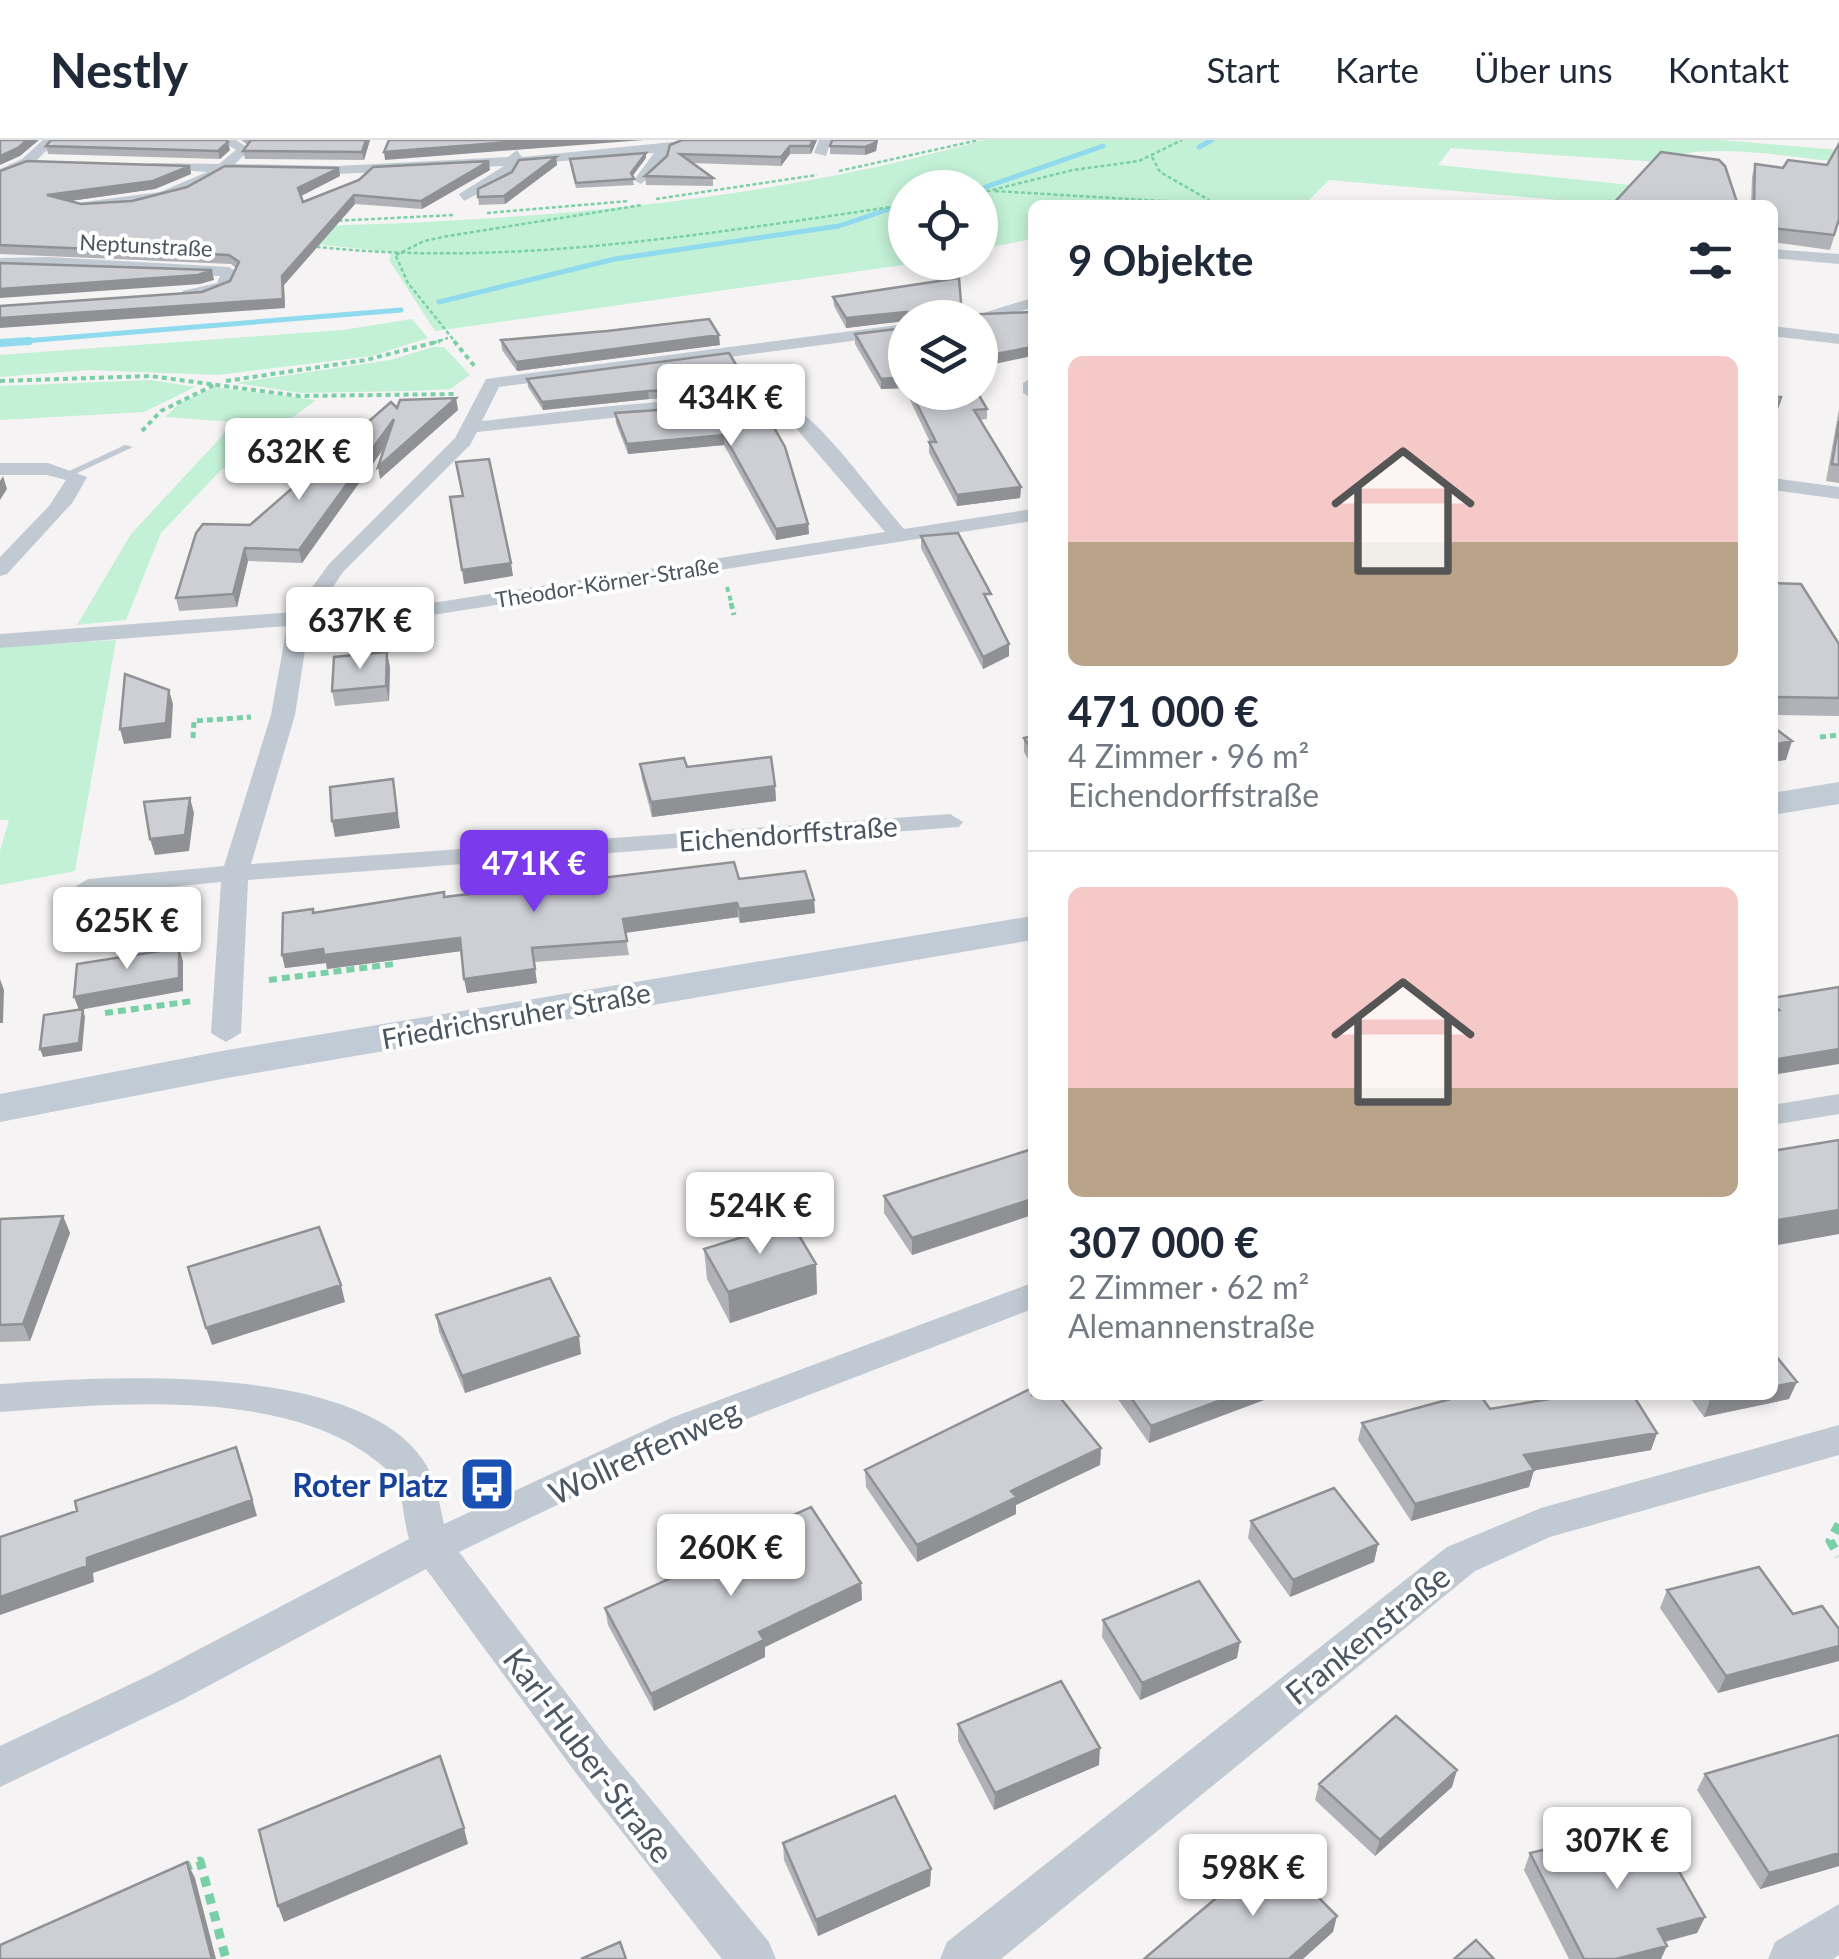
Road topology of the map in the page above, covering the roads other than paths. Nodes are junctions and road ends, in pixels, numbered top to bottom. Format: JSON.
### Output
{"nodes":[{"id":1,"x":51,"y":140,"type":"edge"},
{"id":2,"x":226,"y":140,"type":"edge"},
{"id":3,"x":517,"y":140,"type":"edge"},
{"id":4,"x":687,"y":140,"type":"edge"},
{"id":5,"x":661,"y":150,"type":"junction"},
{"id":6,"x":374,"y":161,"type":"junction"},
{"id":7,"x":517,"y":161,"type":"junction"},
{"id":8,"x":28,"y":162,"type":"junction"},
{"id":9,"x":47,"y":162,"type":"edge"},
{"id":10,"x":126,"y":166,"type":"edge"},
{"id":11,"x":226,"y":170,"type":"junction"},
{"id":12,"x":0,"y":174,"type":"edge"},
{"id":13,"x":641,"y":180,"type":"dead end"},
{"id":14,"x":342,"y":187,"type":"edge"},
{"id":15,"x":464,"y":197,"type":"edge"},
{"id":16,"x":60,"y":204,"type":"edge"},
{"id":17,"x":1778,"y":254,"type":"edge"},
{"id":18,"x":1839,"y":259,"type":"edge"},
{"id":19,"x":0,"y":264,"type":"edge"},
{"id":20,"x":166,"y":296,"type":"edge"},
{"id":21,"x":1028,"y":304,"type":"edge"},
{"id":22,"x":998,"y":312,"type":"edge"},
{"id":23,"x":888,"y":331,"type":"edge"},
{"id":24,"x":1778,"y":332,"type":"edge"},
{"id":25,"x":1839,"y":339,"type":"edge"},
{"id":26,"x":474,"y":426,"type":"junction"},
{"id":27,"x":128,"y":447,"type":"dead end"},
{"id":28,"x":0,"y":469,"type":"edge"},
{"id":29,"x":70,"y":473,"type":"junction"},
{"id":30,"x":1778,"y":485,"type":"edge"},
{"id":31,"x":1839,"y":493,"type":"edge"},
{"id":32,"x":1028,"y":516,"type":"edge"},
{"id":33,"x":898,"y":535,"type":"junction"},
{"id":34,"x":8,"y":547,"type":"edge"},
{"id":35,"x":0,"y":570,"type":"edge"},
{"id":36,"x":299,"y":621,"type":"junction"},
{"id":37,"x":0,"y":641,"type":"edge"},
{"id":38,"x":1839,"y":793,"type":"edge"},
{"id":39,"x":1778,"y":803,"type":"edge"},
{"id":40,"x":950,"y":822,"type":"dead end"},
{"id":41,"x":235,"y":872,"type":"junction"},
{"id":42,"x":88,"y":887,"type":"dead end"},
{"id":43,"x":1028,"y":929,"type":"edge"},
{"id":44,"x":226,"y":1033,"type":"dead end"},
{"id":45,"x":1839,"y":1104,"type":"edge"},
{"id":46,"x":0,"y":1108,"type":"edge"},
{"id":47,"x":1778,"y":1114,"type":"edge"},
{"id":48,"x":1028,"y":1298,"type":"edge"},
{"id":49,"x":0,"y":1398,"type":"edge"},
{"id":50,"x":1839,"y":1440,"type":"edge"},
{"id":51,"x":432,"y":1546,"type":"junction"},
{"id":52,"x":0,"y":1768,"type":"edge"},
{"id":53,"x":1839,"y":1927,"type":"edge"},
{"id":54,"x":752,"y":1959,"type":"edge"},
{"id":55,"x":964,"y":1959,"type":"edge"},
{"id":56,"x":1792,"y":1959,"type":"edge"}],
"edges":[{"from":1,"to":8,"type":"street"},
{"from":2,"to":11,"type":"street"},
{"from":3,"to":7,"type":"street"},
{"from":4,"to":5,"type":"street"},
{"from":5,"to":7,"type":"street"},
{"from":5,"to":13,"type":"street"},
{"from":6,"to":7,"type":"street"},
{"from":6,"to":11,"type":"street"},
{"from":6,"to":14,"type":"street"},
{"from":7,"to":15,"type":"street"},
{"from":8,"to":9,"type":"street"},
{"from":8,"to":12,"type":"street"},
{"from":10,"to":11,"type":"street"},
{"from":11,"to":16,"type":"street"},
{"from":17,"to":18,"type":"street"},
{"from":19,"to":20,"type":"street","name":"Neptunstraße"},
{"from":21,"to":22,"type":"street"},
{"from":23,"to":26,"type":"street"},
{"from":24,"to":25,"type":"street"},
{"from":26,"to":33,"type":"street"},
{"from":26,"to":36,"type":"street"},
{"from":27,"to":29,"type":"lane"},
{"from":28,"to":29,"type":"street"},
{"from":29,"to":34,"type":"street"},
{"from":30,"to":31,"type":"street"},
{"from":32,"to":33,"type":"street","name":"Theodor-Körner-Straße"},
{"from":33,"to":36,"type":"street","name":"Theodor-Körner-Straße"},
{"from":34,"to":35,"type":"street"},
{"from":36,"to":37,"type":"street","name":"Theodor-Körner-Straße"},
{"from":36,"to":41,"type":"street"},
{"from":38,"to":39,"type":"main road"},
{"from":40,"to":41,"type":"street","name":"Eichendorffstraße"},
{"from":41,"to":42,"type":"street","name":"Eichendorffstraße"},
{"from":41,"to":44,"type":"street"},
{"from":43,"to":46,"type":"main road","name":"Friedrichsruher Straße"},
{"from":45,"to":47,"type":"street"},
{"from":48,"to":51,"type":"street","name":"Wollreffenweg"},
{"from":49,"to":51,"type":"street"},
{"from":50,"to":55,"type":"street","name":"Frankenstraße"},
{"from":51,"to":52,"type":"street","name":"Wollreffenweg"},
{"from":51,"to":54,"type":"street","name":"Karl-Huber-Straße"},
{"from":53,"to":56,"type":"street"}]}
